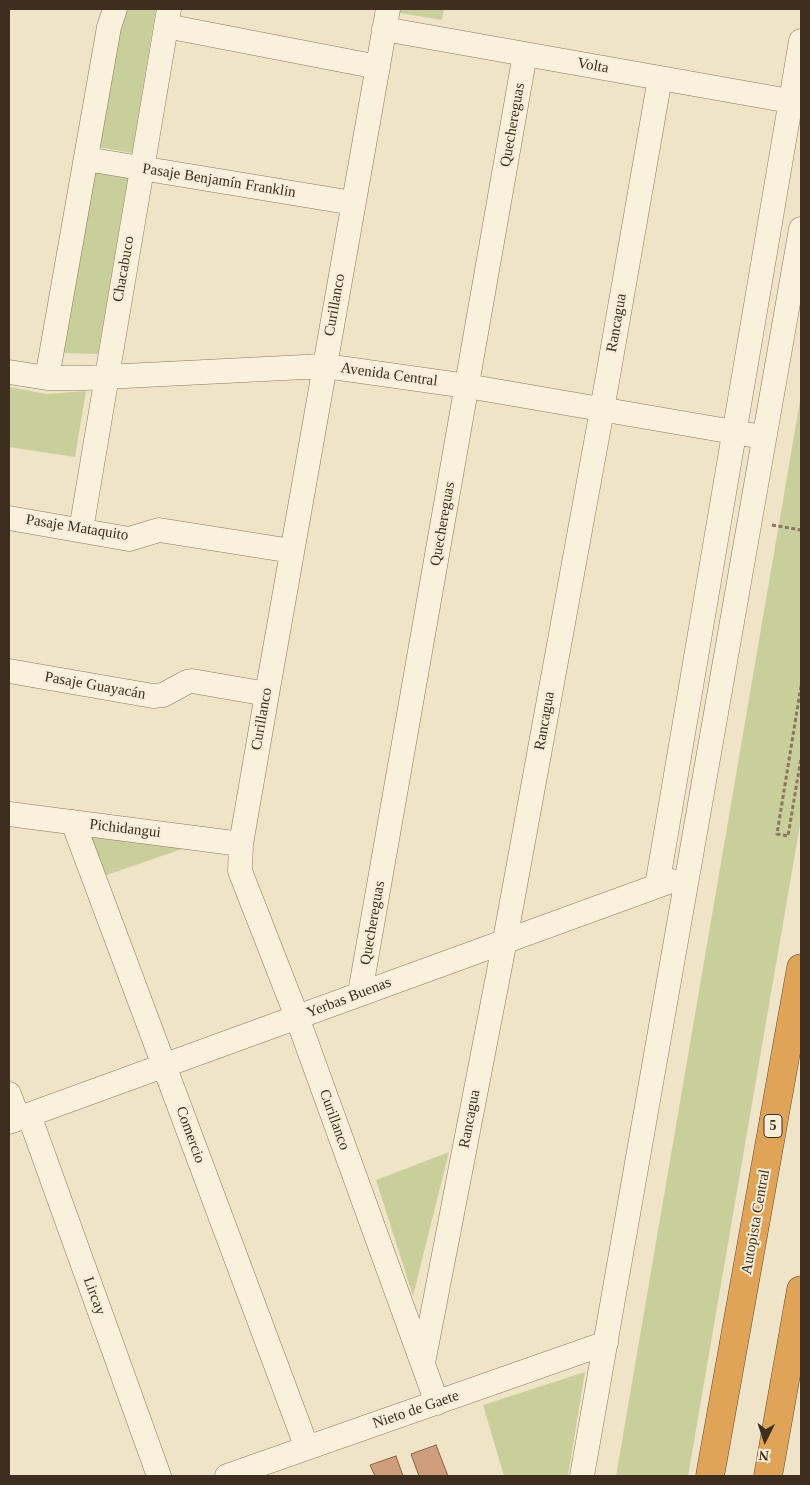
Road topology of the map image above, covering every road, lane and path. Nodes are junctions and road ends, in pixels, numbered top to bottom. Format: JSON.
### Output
{"nodes":[{"id":1,"x":115,"y":9,"type":"edge"},
{"id":2,"x":167,"y":17,"type":"edge"},
{"id":3,"x":386,"y":19,"type":"edge"},
{"id":4,"x":801,"y":41,"type":"edge"},
{"id":5,"x":525,"y":54,"type":"junction"},
{"id":6,"x":378,"y":67,"type":"junction"},
{"id":7,"x":660,"y":78,"type":"junction"},
{"id":8,"x":796,"y":102,"type":"edge"},
{"id":9,"x":86,"y":160,"type":"junction"},
{"id":10,"x":142,"y":169,"type":"junction"},
{"id":11,"x":353,"y":204,"type":"junction"},
{"id":12,"x":801,"y":229,"type":"edge"},
{"id":13,"x":325,"y":366,"type":"junction"},
{"id":14,"x":9,"y":372,"type":"edge"},
{"id":15,"x":106,"y":376,"type":"junction"},
{"id":16,"x":47,"y":378,"type":"junction"},
{"id":17,"x":467,"y":386,"type":"junction"},
{"id":18,"x":602,"y":410,"type":"junction"},
{"id":19,"x":735,"y":432,"type":"junction"},
{"id":20,"x":765,"y":437,"type":"junction"},
{"id":21,"x":9,"y":518,"type":"edge"},
{"id":22,"x":81,"y":530,"type":"junction"},
{"id":23,"x":292,"y":551,"type":"junction"},
{"id":24,"x":9,"y":671,"type":"edge"},
{"id":25,"x":801,"y":686,"type":"edge"},
{"id":26,"x":266,"y":694,"type":"junction"},
{"id":27,"x":801,"y":758,"type":"edge"},
{"id":28,"x":9,"y":814,"type":"edge"},
{"id":29,"x":73,"y":822,"type":"junction"},
{"id":30,"x":241,"y":844,"type":"junction"},
{"id":31,"x":689,"y":874,"type":"junction"},
{"id":32,"x":657,"y":886,"type":"junction"},
{"id":33,"x":505,"y":940,"type":"junction"},
{"id":34,"x":801,"y":968,"type":"edge"},
{"id":35,"x":360,"y":993,"type":"junction"},
{"id":36,"x":297,"y":1017,"type":"junction"},
{"id":37,"x":165,"y":1066,"type":"junction"},
{"id":38,"x":9,"y":1094,"type":"edge"},
{"id":39,"x":18,"y":1119,"type":"edge"},
{"id":40,"x":801,"y":1290,"type":"edge"},
{"id":41,"x":606,"y":1343,"type":"junction"},
{"id":42,"x":423,"y":1363,"type":"junction"},
{"id":43,"x":437,"y":1403,"type":"junction"},
{"id":44,"x":306,"y":1448,"type":"junction"},
{"id":45,"x":159,"y":1476,"type":"edge"},
{"id":46,"x":227,"y":1476,"type":"edge"},
{"id":47,"x":582,"y":1476,"type":"edge"},
{"id":48,"x":710,"y":1476,"type":"edge"},
{"id":49,"x":768,"y":1476,"type":"edge"}],
"edges":[{"from":1,"to":9,"type":"street"},
{"from":2,"to":6,"type":"street"},
{"from":2,"to":10,"type":"street","name":"Chacabuco"},
{"from":3,"to":5,"type":"street","name":"Volta"},
{"from":3,"to":6,"type":"street","name":"Curillanco"},
{"from":4,"to":8,"type":"street"},
{"from":5,"to":7,"type":"street","name":"Volta"},
{"from":5,"to":17,"type":"street","name":"Quechereguas"},
{"from":6,"to":11,"type":"street","name":"Curillanco"},
{"from":7,"to":8,"type":"street","name":"Volta"},
{"from":7,"to":18,"type":"street","name":"Rancagua"},
{"from":8,"to":19,"type":"street"},
{"from":9,"to":10,"type":"street","name":"Pasaje Benjamín Franklin"},
{"from":9,"to":16,"type":"street"},
{"from":10,"to":11,"type":"street","name":"Pasaje Benjamín Franklin"},
{"from":10,"to":15,"type":"street","name":"Chacabuco"},
{"from":11,"to":13,"type":"street","name":"Curillanco"},
{"from":12,"to":20,"type":"street"},
{"from":13,"to":15,"type":"street","name":"Avenida Central"},
{"from":13,"to":17,"type":"street","name":"Avenida Central"},
{"from":13,"to":23,"type":"street","name":"Curillanco"},
{"from":14,"to":16,"type":"street","name":"Avenida Central"},
{"from":15,"to":16,"type":"street","name":"Avenida Central"},
{"from":15,"to":22,"type":"street","name":"Chacabuco"},
{"from":17,"to":18,"type":"street","name":"Avenida Central"},
{"from":17,"to":35,"type":"street","name":"Quechereguas"},
{"from":18,"to":19,"type":"street","name":"Avenida Central"},
{"from":18,"to":33,"type":"street","name":"Rancagua"},
{"from":19,"to":20,"type":"street","name":"Avenida Central"},
{"from":19,"to":32,"type":"street"},
{"from":20,"to":31,"type":"street"},
{"from":21,"to":22,"type":"street","name":"Pasaje Mataquito"},
{"from":22,"to":23,"type":"street","name":"Pasaje Mataquito"},
{"from":23,"to":26,"type":"street","name":"Curillanco"},
{"from":24,"to":26,"type":"street","name":"Pasaje Guayacán"},
{"from":25,"to":27,"type":"path"},
{"from":26,"to":30,"type":"street","name":"Curillanco"},
{"from":28,"to":29,"type":"street","name":"Pichidangui"},
{"from":29,"to":30,"type":"street","name":"Pichidangui"},
{"from":29,"to":37,"type":"street","name":"Comercio"},
{"from":30,"to":36,"type":"street","name":"Curillanco"},
{"from":31,"to":32,"type":"street","name":"Yerbas Buenas"},
{"from":31,"to":41,"type":"street"},
{"from":32,"to":33,"type":"street","name":"Yerbas Buenas"},
{"from":33,"to":35,"type":"street","name":"Yerbas Buenas"},
{"from":33,"to":42,"type":"street","name":"Rancagua"},
{"from":34,"to":48,"type":"highway","name":"Autopista Central","number":"5"},
{"from":35,"to":36,"type":"street","name":"Yerbas Buenas"},
{"from":36,"to":37,"type":"street","name":"Yerbas Buenas"},
{"from":36,"to":42,"type":"street","name":"Curillanco"},
{"from":37,"to":39,"type":"street","name":"Yerbas Buenas"},
{"from":37,"to":44,"type":"street","name":"Comercio"},
{"from":38,"to":39,"type":"street","name":"Lircay"},
{"from":39,"to":45,"type":"street","name":"Lircay"},
{"from":40,"to":49,"type":"highway"},
{"from":41,"to":43,"type":"street","name":"Nieto de Gaete"},
{"from":41,"to":47,"type":"street"},
{"from":42,"to":43,"type":"street","name":"Curillanco"},
{"from":43,"to":44,"type":"street","name":"Nieto de Gaete"},
{"from":44,"to":46,"type":"street","name":"Nieto de Gaete"}]}
